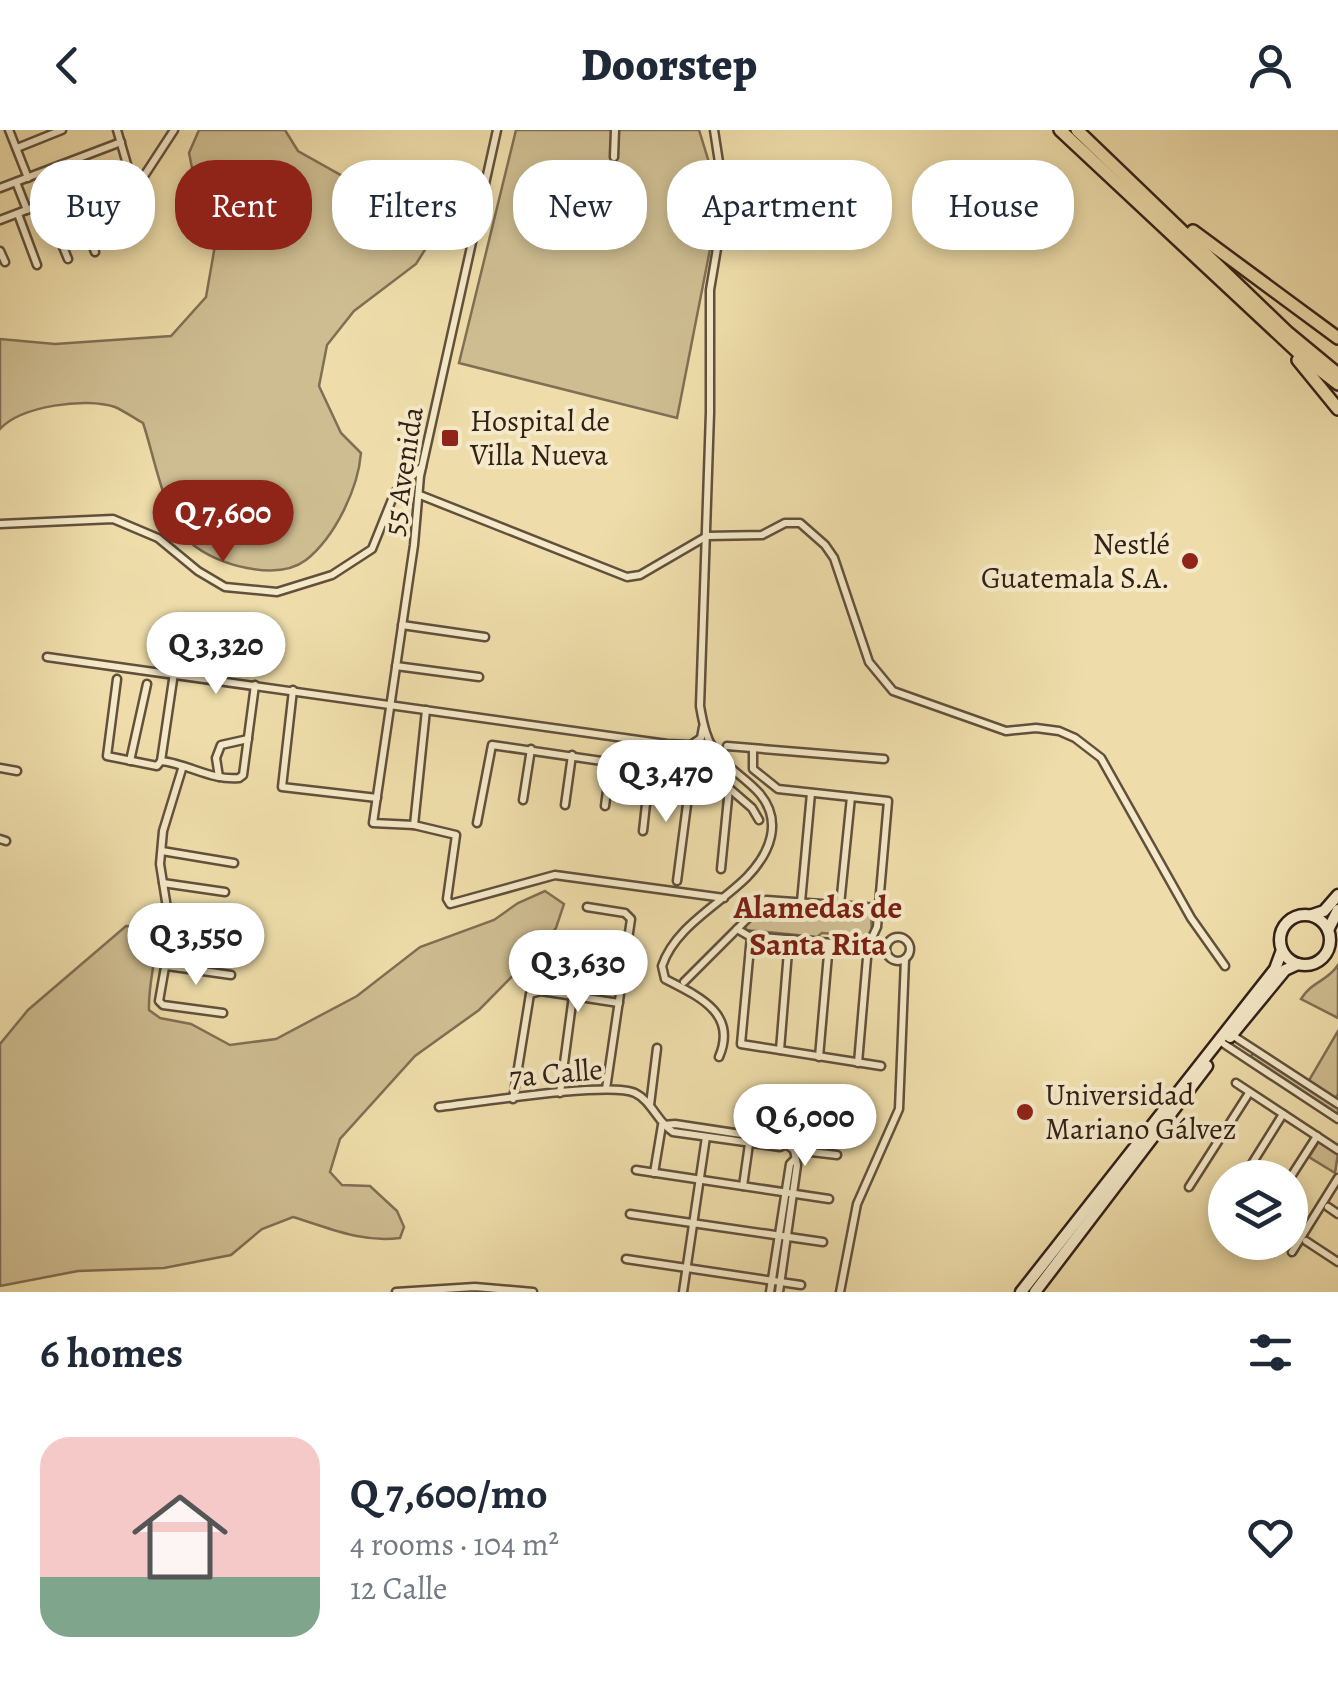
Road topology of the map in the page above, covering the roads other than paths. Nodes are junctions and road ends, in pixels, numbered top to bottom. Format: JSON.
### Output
{"nodes":[{"id":1,"x":10,"y":130,"type":"edge"},
{"id":2,"x":62,"y":130,"type":"edge"},
{"id":3,"x":117,"y":130,"type":"edge"},
{"id":4,"x":174,"y":130,"type":"edge"},
{"id":5,"x":497,"y":130,"type":"edge"},
{"id":6,"x":616,"y":130,"type":"edge"},
{"id":7,"x":714,"y":130,"type":"edge"},
{"id":8,"x":1060,"y":130,"type":"edge"},
{"id":9,"x":1077,"y":130,"type":"edge"},
{"id":10,"x":1085,"y":130,"type":"edge"},
{"id":11,"x":42,"y":134,"type":"edge"},
{"id":12,"x":120,"y":142,"type":"junction"},
{"id":13,"x":1093,"y":145,"type":"junction"},
{"id":14,"x":17,"y":148,"type":"junction"},
{"id":15,"x":614,"y":157,"type":"dead end"},
{"id":16,"x":126,"y":160,"type":"edge"},
{"id":17,"x":154,"y":160,"type":"edge"},
{"id":18,"x":28,"y":178,"type":"junction"},
{"id":19,"x":16,"y":182,"type":"junction"},
{"id":20,"x":0,"y":188,"type":"edge"},
{"id":21,"x":30,"y":209,"type":"edge"},
{"id":22,"x":1162,"y":209,"type":"junction"},
{"id":23,"x":27,"y":210,"type":"junction"},
{"id":24,"x":18,"y":214,"type":"junction"},
{"id":25,"x":0,"y":220,"type":"edge"},
{"id":26,"x":0,"y":250,"type":"edge"},
{"id":27,"x":64,"y":250,"type":"edge"},
{"id":28,"x":68,"y":259,"type":"dead end"},
{"id":29,"x":5,"y":262,"type":"dead end"},
{"id":30,"x":37,"y":264,"type":"dead end"},
{"id":31,"x":1338,"y":338,"type":"edge"},
{"id":32,"x":1288,"y":344,"type":"junction"},
{"id":33,"x":1338,"y":374,"type":"edge"},
{"id":34,"x":1338,"y":384,"type":"edge"},
{"id":35,"x":1338,"y":409,"type":"edge"},
{"id":36,"x":423,"y":466,"type":"junction"},
{"id":37,"x":420,"y":495,"type":"junction"},
{"id":38,"x":0,"y":524,"type":"edge"},
{"id":39,"x":706,"y":536,"type":"junction"},
{"id":40,"x":402,"y":625,"type":"junction"},
{"id":41,"x":485,"y":637,"type":"dead end"},
{"id":42,"x":47,"y":657,"type":"dead end"},
{"id":43,"x":396,"y":666,"type":"junction"},
{"id":44,"x":174,"y":673,"type":"junction"},
{"id":45,"x":479,"y":676,"type":"dead end"},
{"id":46,"x":117,"y":680,"type":"dead end"},
{"id":47,"x":148,"y":684,"type":"dead end"},
{"id":48,"x":255,"y":685,"type":"junction"},
{"id":49,"x":293,"y":689,"type":"junction"},
{"id":50,"x":389,"y":705,"type":"junction"},
{"id":51,"x":426,"y":710,"type":"junction"},
{"id":52,"x":703,"y":726,"type":"junction"},
{"id":53,"x":248,"y":738,"type":"junction"},
{"id":54,"x":712,"y":743,"type":"junction"},
{"id":55,"x":728,"y":746,"type":"dead end"},
{"id":56,"x":531,"y":749,"type":"junction"},
{"id":57,"x":753,"y":749,"type":"junction"},
{"id":58,"x":572,"y":756,"type":"junction"},
{"id":59,"x":884,"y":759,"type":"dead end"},
{"id":60,"x":130,"y":761,"type":"junction"},
{"id":61,"x":161,"y":761,"type":"junction"},
{"id":62,"x":610,"y":762,"type":"junction"},
{"id":63,"x":0,"y":768,"type":"edge"},
{"id":64,"x":650,"y":768,"type":"junction"},
{"id":65,"x":182,"y":769,"type":"junction"},
{"id":66,"x":17,"y":771,"type":"dead end"},
{"id":67,"x":690,"y":774,"type":"junction"},
{"id":68,"x":219,"y":777,"type":"junction"},
{"id":69,"x":728,"y":788,"type":"junction"},
{"id":70,"x":811,"y":793,"type":"junction"},
{"id":71,"x":850,"y":797,"type":"junction"},
{"id":72,"x":377,"y":798,"type":"junction"},
{"id":73,"x":523,"y":800,"type":"dead end"},
{"id":74,"x":565,"y":804,"type":"dead end"},
{"id":75,"x":605,"y":806,"type":"dead end"},
{"id":76,"x":759,"y":820,"type":"dead end"},
{"id":77,"x":477,"y":823,"type":"dead end"},
{"id":78,"x":414,"y":825,"type":"junction"},
{"id":79,"x":643,"y":831,"type":"dead end"},
{"id":80,"x":162,"y":851,"type":"junction"},
{"id":81,"x":234,"y":863,"type":"dead end"},
{"id":82,"x":721,"y":869,"type":"dead end"},
{"id":83,"x":677,"y":881,"type":"dead end"},
{"id":84,"x":163,"y":884,"type":"junction"},
{"id":85,"x":225,"y":892,"type":"dead end"},
{"id":86,"x":1338,"y":895,"type":"edge"},
{"id":87,"x":724,"y":898,"type":"junction"},
{"id":88,"x":801,"y":902,"type":"junction"},
{"id":89,"x":840,"y":905,"type":"junction"},
{"id":90,"x":587,"y":907,"type":"dead end"},
{"id":91,"x":878,"y":908,"type":"junction"},
{"id":92,"x":1338,"y":910,"type":"edge"},
{"id":93,"x":1312,"y":915,"type":"junction"},
{"id":94,"x":737,"y":928,"type":"junction"},
{"id":95,"x":1328,"y":930,"type":"junction"},
{"id":96,"x":876,"y":931,"type":"junction"},
{"id":97,"x":172,"y":933,"type":"junction"},
{"id":98,"x":750,"y":936,"type":"junction"},
{"id":99,"x":892,"y":938,"type":"junction"},
{"id":100,"x":790,"y":939,"type":"junction"},
{"id":101,"x":235,"y":941,"type":"dead end"},
{"id":102,"x":829,"y":942,"type":"junction"},
{"id":103,"x":868,"y":946,"type":"junction"},
{"id":104,"x":886,"y":947,"type":"junction"},
{"id":105,"x":569,"y":950,"type":"dead end"},
{"id":106,"x":1282,"y":950,"type":"junction"},
{"id":107,"x":625,"y":958,"type":"junction"},
{"id":108,"x":901,"y":960,"type":"junction"},
{"id":109,"x":1298,"y":964,"type":"junction"},
{"id":110,"x":167,"y":966,"type":"junction"},
{"id":111,"x":1225,"y":966,"type":"dead end"},
{"id":112,"x":231,"y":975,"type":"dead end"},
{"id":113,"x":684,"y":982,"type":"dead end"},
{"id":114,"x":573,"y":996,"type":"junction"},
{"id":115,"x":619,"y":1003,"type":"junction"},
{"id":116,"x":223,"y":1013,"type":"dead end"},
{"id":117,"x":1228,"y":1040,"type":"junction"},
{"id":118,"x":658,"y":1048,"type":"dead end"},
{"id":119,"x":780,"y":1050,"type":"junction"},
{"id":120,"x":718,"y":1057,"type":"dead end"},
{"id":121,"x":820,"y":1057,"type":"junction"},
{"id":122,"x":858,"y":1063,"type":"junction"},
{"id":123,"x":881,"y":1066,"type":"dead end"},
{"id":124,"x":1236,"y":1083,"type":"dead end"},
{"id":125,"x":606,"y":1090,"type":"junction"},
{"id":126,"x":1249,"y":1092,"type":"junction"},
{"id":127,"x":560,"y":1094,"type":"junction"},
{"id":128,"x":514,"y":1098,"type":"junction"},
{"id":129,"x":1338,"y":1104,"type":"edge"},
{"id":130,"x":649,"y":1106,"type":"junction"},
{"id":131,"x":439,"y":1107,"type":"dead end"},
{"id":132,"x":1283,"y":1114,"type":"junction"},
{"id":133,"x":1338,"y":1119,"type":"edge"},
{"id":134,"x":662,"y":1125,"type":"junction"},
{"id":135,"x":1317,"y":1136,"type":"junction"},
{"id":136,"x":706,"y":1137,"type":"junction"},
{"id":137,"x":749,"y":1144,"type":"junction"},
{"id":138,"x":786,"y":1144,"type":"junction"},
{"id":139,"x":1338,"y":1150,"type":"edge"},
{"id":140,"x":794,"y":1155,"type":"junction"},
{"id":141,"x":837,"y":1156,"type":"dead end"},
{"id":142,"x":1254,"y":1160,"type":"edge"},
{"id":143,"x":1302,"y":1160,"type":"edge"},
{"id":144,"x":636,"y":1170,"type":"dead end"},
{"id":145,"x":654,"y":1173,"type":"junction"},
{"id":146,"x":1338,"y":1178,"type":"edge"},
{"id":147,"x":700,"y":1180,"type":"junction"},
{"id":148,"x":743,"y":1186,"type":"junction"},
{"id":149,"x":1189,"y":1187,"type":"dead end"},
{"id":150,"x":789,"y":1193,"type":"junction"},
{"id":151,"x":829,"y":1199,"type":"dead end"},
{"id":152,"x":1328,"y":1207,"type":"dead end"},
{"id":153,"x":630,"y":1214,"type":"dead end"},
{"id":154,"x":1338,"y":1214,"type":"edge"},
{"id":155,"x":693,"y":1224,"type":"junction"},
{"id":156,"x":1308,"y":1226,"type":"edge"},
{"id":157,"x":782,"y":1236,"type":"junction"},
{"id":158,"x":823,"y":1242,"type":"dead end"},
{"id":159,"x":1308,"y":1242,"type":"edge"},
{"id":160,"x":626,"y":1259,"type":"dead end"},
{"id":161,"x":1338,"y":1262,"type":"edge"},
{"id":162,"x":686,"y":1268,"type":"junction"},
{"id":163,"x":776,"y":1281,"type":"junction"},
{"id":164,"x":801,"y":1284,"type":"dead end"},
{"id":165,"x":444,"y":1290,"type":"edge"},
{"id":166,"x":494,"y":1290,"type":"edge"},
{"id":167,"x":396,"y":1292,"type":"edge"},
{"id":168,"x":533,"y":1292,"type":"edge"},
{"id":169,"x":682,"y":1292,"type":"edge"},
{"id":170,"x":770,"y":1292,"type":"edge"},
{"id":171,"x":779,"y":1292,"type":"edge"},
{"id":172,"x":840,"y":1292,"type":"edge"},
{"id":173,"x":1022,"y":1292,"type":"edge"},
{"id":174,"x":1034,"y":1292,"type":"edge"}],
"edges":[{"from":1,"to":14,"type":"street"},
{"from":2,"to":11,"type":"street"},
{"from":3,"to":12,"type":"street"},
{"from":4,"to":17,"type":"street"},
{"from":5,"to":36,"type":"street","name":"55 Avenida"},
{"from":6,"to":15,"type":"street"},
{"from":7,"to":39,"type":"street"},
{"from":8,"to":32,"type":"highway"},
{"from":9,"to":13,"type":"highway"},
{"from":10,"to":13,"type":"street"},
{"from":11,"to":14,"type":"street"},
{"from":12,"to":16,"type":"street"},
{"from":12,"to":18,"type":"street"},
{"from":13,"to":22,"type":"highway"},
{"from":14,"to":18,"type":"street"},
{"from":18,"to":19,"type":"street"},
{"from":19,"to":20,"type":"street"},
{"from":19,"to":23,"type":"street"},
{"from":21,"to":23,"type":"street"},
{"from":22,"to":31,"type":"highway"},
{"from":22,"to":33,"type":"highway"},
{"from":23,"to":24,"type":"street"},
{"from":24,"to":25,"type":"street"},
{"from":24,"to":30,"type":"street"},
{"from":26,"to":29,"type":"street"},
{"from":27,"to":28,"type":"street"},
{"from":32,"to":34,"type":"highway"},
{"from":32,"to":35,"type":"highway"},
{"from":36,"to":37,"type":"street","name":"55 Avenida"},
{"from":36,"to":38,"type":"street"},
{"from":37,"to":39,"type":"street"},
{"from":37,"to":40,"type":"street","name":"55 Avenida"},
{"from":39,"to":52,"type":"street"},
{"from":39,"to":111,"type":"street"},
{"from":40,"to":41,"type":"street"},
{"from":40,"to":43,"type":"street","name":"55 Avenida"},
{"from":42,"to":44,"type":"street"},
{"from":43,"to":45,"type":"street"},
{"from":43,"to":50,"type":"street","name":"55 Avenida"},
{"from":44,"to":48,"type":"street"},
{"from":44,"to":61,"type":"street"},
{"from":46,"to":60,"type":"street"},
{"from":47,"to":60,"type":"street"},
{"from":48,"to":49,"type":"street"},
{"from":48,"to":53,"type":"street"},
{"from":49,"to":50,"type":"street"},
{"from":49,"to":72,"type":"street"},
{"from":50,"to":51,"type":"street"},
{"from":50,"to":72,"type":"street","name":"55 Avenida"},
{"from":51,"to":52,"type":"street"},
{"from":51,"to":78,"type":"street"},
{"from":52,"to":54,"type":"street"},
{"from":53,"to":68,"type":"street"},
{"from":53,"to":68,"type":"street"},
{"from":54,"to":67,"type":"street"},
{"from":54,"to":87,"type":"street"},
{"from":55,"to":57,"type":"street"},
{"from":56,"to":58,"type":"street"},
{"from":56,"to":73,"type":"street"},
{"from":56,"to":77,"type":"street"},
{"from":57,"to":59,"type":"street"},
{"from":57,"to":70,"type":"street"},
{"from":58,"to":62,"type":"street"},
{"from":58,"to":74,"type":"street"},
{"from":60,"to":61,"type":"street"},
{"from":61,"to":65,"type":"street"},
{"from":62,"to":64,"type":"street"},
{"from":62,"to":75,"type":"street"},
{"from":63,"to":66,"type":"street"},
{"from":64,"to":67,"type":"street"},
{"from":64,"to":79,"type":"street"},
{"from":65,"to":68,"type":"street"},
{"from":65,"to":80,"type":"street"},
{"from":67,"to":69,"type":"street"},
{"from":67,"to":83,"type":"street"},
{"from":69,"to":76,"type":"street"},
{"from":69,"to":82,"type":"street"},
{"from":70,"to":71,"type":"street"},
{"from":70,"to":88,"type":"street"},
{"from":71,"to":89,"type":"street"},
{"from":71,"to":91,"type":"street"},
{"from":72,"to":78,"type":"street","name":"55 Avenida"},
{"from":78,"to":87,"type":"street"},
{"from":80,"to":81,"type":"street"},
{"from":80,"to":84,"type":"street"},
{"from":84,"to":85,"type":"street"},
{"from":84,"to":97,"type":"street"},
{"from":86,"to":93,"type":"main road"},
{"from":87,"to":120,"type":"street"},
{"from":88,"to":89,"type":"street"},
{"from":88,"to":94,"type":"street"},
{"from":89,"to":91,"type":"street"},
{"from":90,"to":107,"type":"street"},
{"from":91,"to":96,"type":"street"},
{"from":92,"to":95,"type":"main road"},
{"from":93,"to":95,"type":"main road"},
{"from":93,"to":106,"type":"main road"},
{"from":94,"to":98,"type":"street"},
{"from":94,"to":113,"type":"street"},
{"from":95,"to":109,"type":"main road"},
{"from":96,"to":99,"type":"street"},
{"from":96,"to":103,"type":"street"},
{"from":97,"to":101,"type":"street"},
{"from":97,"to":110,"type":"street"},
{"from":98,"to":100,"type":"street"},
{"from":98,"to":119,"type":"street"},
{"from":99,"to":104,"type":"street"},
{"from":99,"to":108,"type":"street"},
{"from":100,"to":102,"type":"street"},
{"from":100,"to":119,"type":"street"},
{"from":102,"to":103,"type":"street"},
{"from":102,"to":121,"type":"street"},
{"from":103,"to":104,"type":"street"},
{"from":103,"to":122,"type":"street"},
{"from":104,"to":108,"type":"street"},
{"from":105,"to":107,"type":"street"},
{"from":106,"to":109,"type":"main road"},
{"from":106,"to":173,"type":"main road"},
{"from":107,"to":115,"type":"street"},
{"from":108,"to":172,"type":"street"},
{"from":109,"to":117,"type":"main road"},
{"from":110,"to":112,"type":"street"},
{"from":110,"to":116,"type":"street"},
{"from":114,"to":115,"type":"street"},
{"from":114,"to":127,"type":"street"},
{"from":114,"to":128,"type":"street"},
{"from":115,"to":125,"type":"street"},
{"from":117,"to":129,"type":"street"},
{"from":117,"to":133,"type":"street"},
{"from":117,"to":174,"type":"main road"},
{"from":118,"to":130,"type":"street"},
{"from":119,"to":121,"type":"street"},
{"from":121,"to":122,"type":"street"},
{"from":122,"to":123,"type":"street"},
{"from":124,"to":126,"type":"street"},
{"from":125,"to":127,"type":"street","name":"7a Calle"},
{"from":125,"to":130,"type":"street","name":"7a Calle"},
{"from":126,"to":132,"type":"street"},
{"from":126,"to":149,"type":"street"},
{"from":127,"to":128,"type":"street","name":"7a Calle"},
{"from":128,"to":131,"type":"street","name":"7a Calle"},
{"from":130,"to":134,"type":"street"},
{"from":132,"to":135,"type":"street"},
{"from":132,"to":142,"type":"street"},
{"from":134,"to":136,"type":"street"},
{"from":134,"to":138,"type":"street"},
{"from":134,"to":145,"type":"street"},
{"from":135,"to":139,"type":"street"},
{"from":135,"to":143,"type":"street"},
{"from":136,"to":137,"type":"street"},
{"from":136,"to":147,"type":"street"},
{"from":137,"to":138,"type":"street"},
{"from":137,"to":148,"type":"street"},
{"from":138,"to":140,"type":"street"},
{"from":140,"to":141,"type":"street"},
{"from":140,"to":150,"type":"street"},
{"from":144,"to":145,"type":"street"},
{"from":145,"to":147,"type":"street"},
{"from":146,"to":156,"type":"street"},
{"from":147,"to":148,"type":"street"},
{"from":147,"to":155,"type":"street"},
{"from":148,"to":150,"type":"street"},
{"from":150,"to":151,"type":"street"},
{"from":150,"to":157,"type":"street"},
{"from":152,"to":154,"type":"street"},
{"from":153,"to":155,"type":"street"},
{"from":155,"to":157,"type":"street"},
{"from":155,"to":162,"type":"street"},
{"from":157,"to":158,"type":"street"},
{"from":157,"to":163,"type":"street"},
{"from":159,"to":161,"type":"street"},
{"from":160,"to":162,"type":"street"},
{"from":162,"to":163,"type":"street"},
{"from":162,"to":169,"type":"street"},
{"from":163,"to":164,"type":"street"},
{"from":163,"to":170,"type":"street"},
{"from":163,"to":171,"type":"street"},
{"from":165,"to":166,"type":"street"},
{"from":165,"to":167,"type":"street"},
{"from":166,"to":168,"type":"street"}]}
